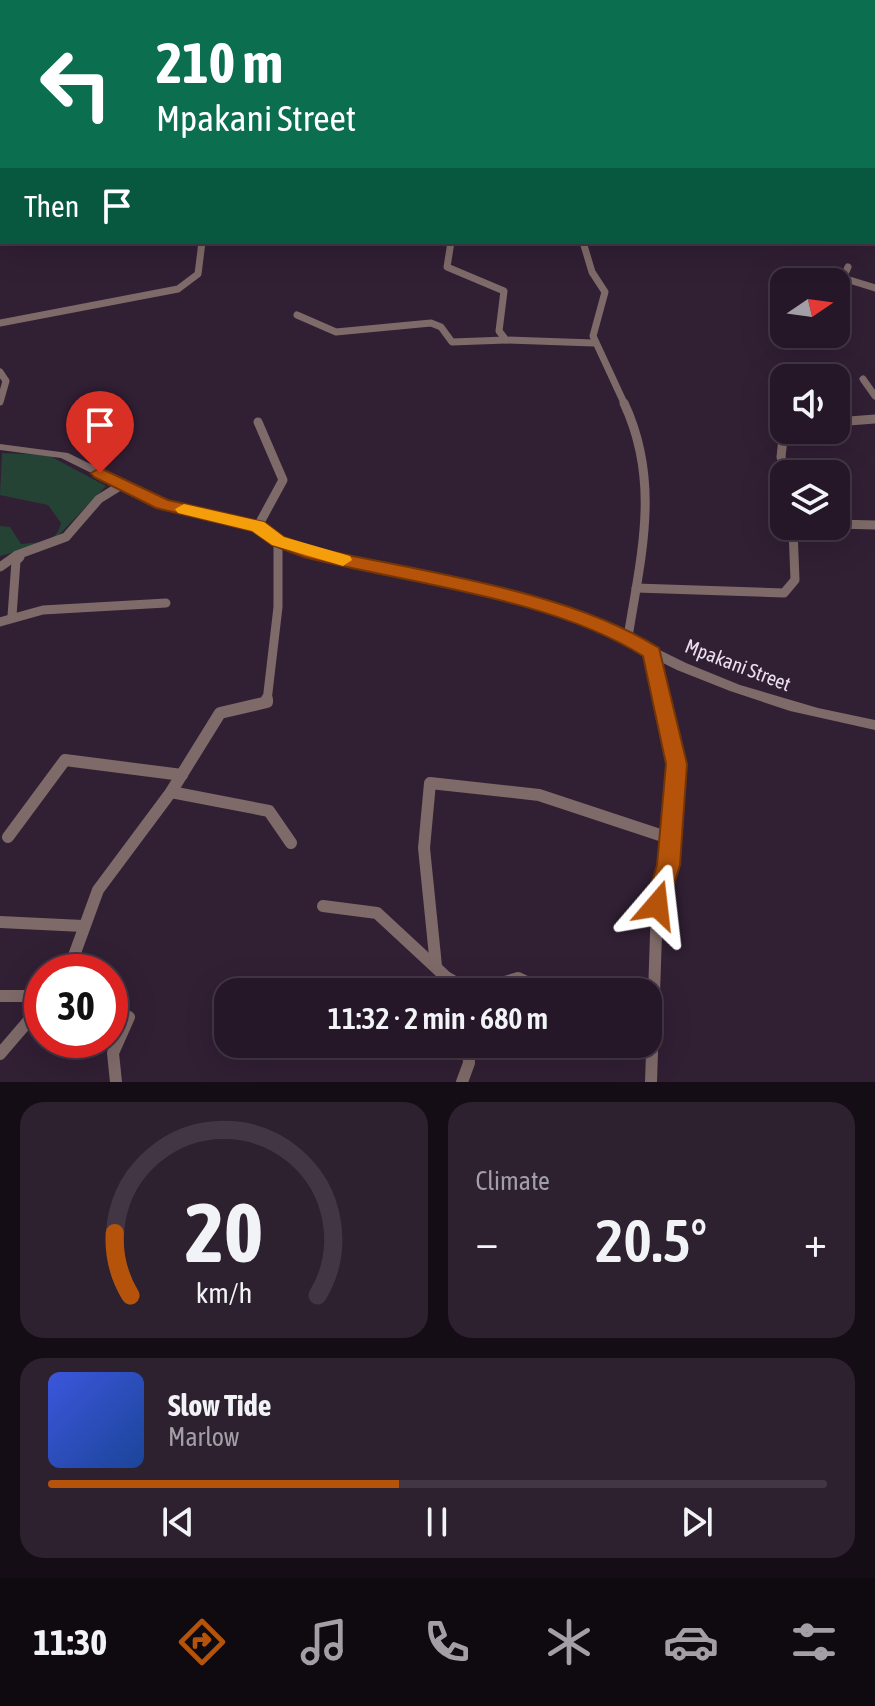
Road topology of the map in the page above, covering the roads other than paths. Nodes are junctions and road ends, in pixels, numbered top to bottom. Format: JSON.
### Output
{"nodes":[{"id":1,"x":202,"y":244,"type":"edge"},
{"id":2,"x":451,"y":244,"type":"edge"},
{"id":3,"x":584,"y":244,"type":"edge"},
{"id":4,"x":848,"y":267,"type":"dead end"},
{"id":5,"x":875,"y":288,"type":"edge"},
{"id":6,"x":297,"y":315,"type":"dead end"},
{"id":7,"x":0,"y":323,"type":"edge"},
{"id":8,"x":506,"y":340,"type":"junction"},
{"id":9,"x":594,"y":343,"type":"junction"},
{"id":10,"x":0,"y":372,"type":"edge"},
{"id":11,"x":863,"y":379,"type":"dead end"},
{"id":12,"x":875,"y":396,"type":"edge"},
{"id":13,"x":0,"y":402,"type":"edge"},
{"id":14,"x":875,"y":419,"type":"edge"},
{"id":15,"x":850,"y":421,"type":"edge"},
{"id":16,"x":258,"y":422,"type":"dead end"},
{"id":17,"x":0,"y":447,"type":"edge"},
{"id":18,"x":120,"y":486,"type":"junction"},
{"id":19,"x":850,"y":524,"type":"edge"},
{"id":20,"x":875,"y":525,"type":"edge"},
{"id":21,"x":258,"y":526,"type":"junction"},
{"id":22,"x":72,"y":537,"type":"dead end"},
{"id":23,"x":796,"y":540,"type":"edge"},
{"id":24,"x":278,"y":541,"type":"junction"},
{"id":25,"x":0,"y":567,"type":"edge"},
{"id":26,"x":636,"y":588,"type":"junction"},
{"id":27,"x":166,"y":603,"type":"dead end"},
{"id":28,"x":12,"y":616,"type":"junction"},
{"id":29,"x":0,"y":622,"type":"edge"},
{"id":30,"x":628,"y":637,"type":"junction"},
{"id":31,"x":652,"y":653,"type":"junction"},
{"id":32,"x":875,"y":725,"type":"edge"},
{"id":33,"x":182,"y":775,"type":"junction"},
{"id":34,"x":171,"y":792,"type":"junction"},
{"id":35,"x":8,"y":837,"type":"dead end"},
{"id":36,"x":672,"y":839,"type":"junction"},
{"id":37,"x":291,"y":843,"type":"dead end"},
{"id":38,"x":323,"y":906,"type":"dead end"},
{"id":39,"x":0,"y":922,"type":"edge"},
{"id":40,"x":83,"y":926,"type":"junction"},
{"id":41,"x":74,"y":954,"type":"edge"},
{"id":42,"x":436,"y":966,"type":"junction"},
{"id":43,"x":450,"y":978,"type":"edge"},
{"id":44,"x":652,"y":978,"type":"edge"},
{"id":45,"x":0,"y":996,"type":"edge"},
{"id":46,"x":24,"y":996,"type":"edge"},
{"id":47,"x":24,"y":1026,"type":"edge"},
{"id":48,"x":0,"y":1054,"type":"edge"},
{"id":49,"x":114,"y":1058,"type":"edge"},
{"id":50,"x":469,"y":1058,"type":"edge"},
{"id":51,"x":651,"y":1058,"type":"edge"},
{"id":52,"x":116,"y":1082,"type":"edge"},
{"id":53,"x":462,"y":1082,"type":"edge"},
{"id":54,"x":651,"y":1082,"type":"edge"}],
"edges":[{"from":1,"to":7,"type":"street"},
{"from":2,"to":8,"type":"street"},
{"from":3,"to":9,"type":"street"},
{"from":4,"to":5,"type":"street"},
{"from":6,"to":8,"type":"street"},
{"from":8,"to":9,"type":"street"},
{"from":9,"to":26,"type":"street"},
{"from":10,"to":13,"type":"street"},
{"from":11,"to":12,"type":"street"},
{"from":14,"to":15,"type":"street"},
{"from":16,"to":21,"type":"street"},
{"from":17,"to":18,"type":"street","name":"Mpakani Street"},
{"from":18,"to":21,"type":"street","name":"Mpakani Street"},
{"from":18,"to":25,"type":"street"},
{"from":19,"to":20,"type":"street"},
{"from":21,"to":24,"type":"street","name":"Mpakani Street"},
{"from":22,"to":28,"type":"street"},
{"from":23,"to":26,"type":"street"},
{"from":24,"to":30,"type":"street","name":"Mpakani Street"},
{"from":24,"to":33,"type":"street"},
{"from":26,"to":30,"type":"street"},
{"from":27,"to":28,"type":"street"},
{"from":28,"to":29,"type":"street"},
{"from":30,"to":31,"type":"street","name":"Mpakani Street"},
{"from":31,"to":32,"type":"street","name":"Mpakani Street"},
{"from":31,"to":36,"type":"street"},
{"from":33,"to":34,"type":"street"},
{"from":33,"to":35,"type":"street"},
{"from":34,"to":37,"type":"street"},
{"from":34,"to":40,"type":"street"},
{"from":36,"to":42,"type":"street"},
{"from":36,"to":44,"type":"street"},
{"from":38,"to":42,"type":"street"},
{"from":39,"to":40,"type":"street"},
{"from":40,"to":41,"type":"street"},
{"from":42,"to":43,"type":"street"},
{"from":45,"to":46,"type":"street"},
{"from":47,"to":48,"type":"street"},
{"from":49,"to":52,"type":"street"},
{"from":50,"to":53,"type":"street"},
{"from":51,"to":54,"type":"street"}]}
